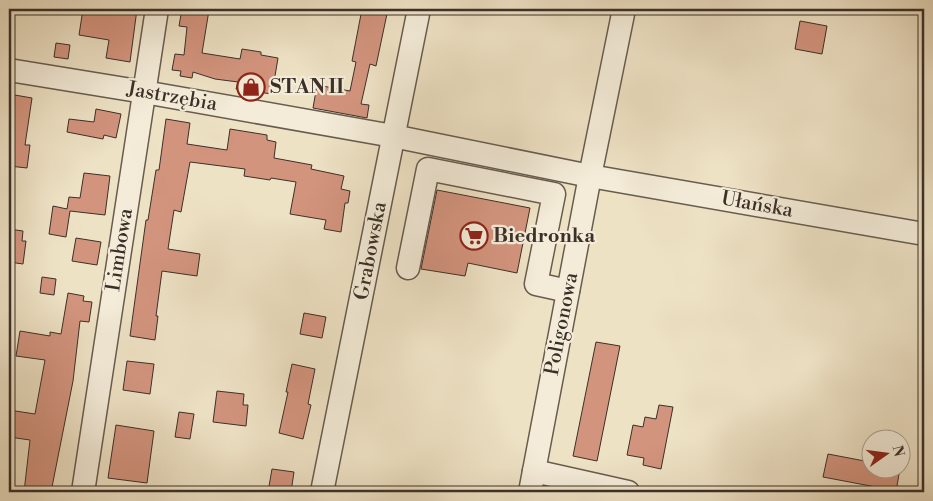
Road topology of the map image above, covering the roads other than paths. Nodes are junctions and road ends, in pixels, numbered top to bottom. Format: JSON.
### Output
{"nodes":[{"id":1,"x":157,"y":9,"type":"edge"},
{"id":2,"x":419,"y":9,"type":"edge"},
{"id":3,"x":624,"y":9,"type":"edge"},
{"id":4,"x":9,"y":70,"type":"edge"},
{"id":5,"x":144,"y":92,"type":"junction"},
{"id":6,"x":393,"y":136,"type":"junction"},
{"id":7,"x":590,"y":176,"type":"junction"},
{"id":8,"x":924,"y":234,"type":"edge"},
{"id":9,"x":408,"y":268,"type":"dead end"},
{"id":10,"x":568,"y":291,"type":"junction"},
{"id":11,"x":532,"y":482,"type":"edge"},
{"id":12,"x":83,"y":492,"type":"edge"},
{"id":13,"x":322,"y":492,"type":"edge"},
{"id":14,"x":628,"y":492,"type":"edge"}],
"edges":[{"from":1,"to":5,"type":"street","name":"Limbowa"},
{"from":2,"to":6,"type":"street","name":"Grabowska"},
{"from":3,"to":7,"type":"street","name":"Poligonowa"},
{"from":4,"to":5,"type":"street","name":"Jastrzębia"},
{"from":5,"to":6,"type":"street","name":"Jastrzębia"},
{"from":5,"to":12,"type":"street","name":"Limbowa"},
{"from":6,"to":7,"type":"street","name":"Jastrzębia"},
{"from":6,"to":13,"type":"street","name":"Grabowska"},
{"from":7,"to":8,"type":"street","name":"Ułańska"},
{"from":7,"to":10,"type":"street","name":"Poligonowa"},
{"from":9,"to":10,"type":"street"},
{"from":10,"to":11,"type":"street","name":"Poligonowa"},
{"from":11,"to":14,"type":"street"}]}
